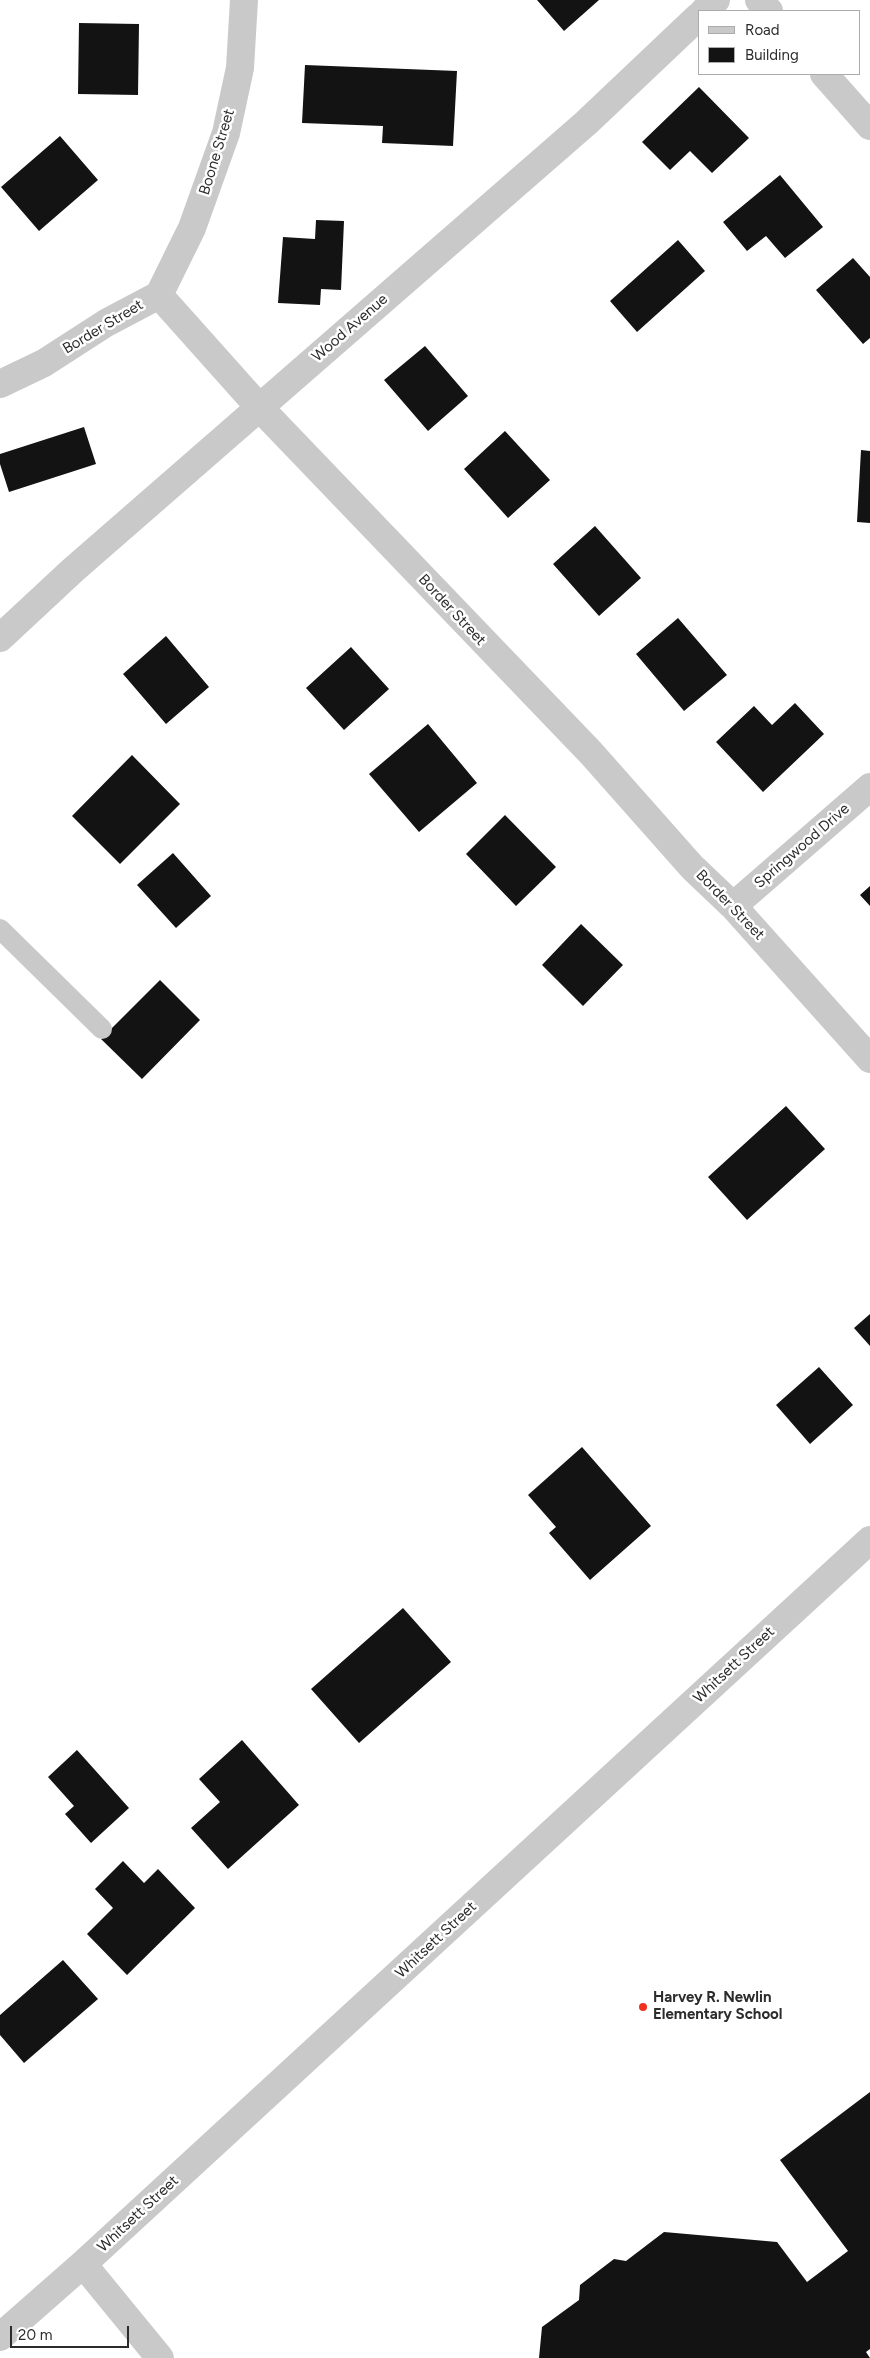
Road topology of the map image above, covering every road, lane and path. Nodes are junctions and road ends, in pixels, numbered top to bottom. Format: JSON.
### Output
{"nodes":[{"id":1,"x":244,"y":0,"type":"edge"},
{"id":2,"x":716,"y":0,"type":"edge"},
{"id":3,"x":759,"y":0,"type":"edge"},
{"id":4,"x":705,"y":10,"type":"edge"},
{"id":5,"x":768,"y":10,"type":"edge"},
{"id":6,"x":698,"y":17,"type":"edge"},
{"id":7,"x":825,"y":75,"type":"edge"},
{"id":8,"x":870,"y":126,"type":"edge"},
{"id":9,"x":159,"y":295,"type":"junction"},
{"id":10,"x":0,"y":384,"type":"edge"},
{"id":11,"x":260,"y":407,"type":"junction"},
{"id":12,"x":0,"y":638,"type":"edge"},
{"id":13,"x":870,"y":787,"type":"edge"},
{"id":14,"x":733,"y":906,"type":"junction"},
{"id":15,"x":0,"y":928,"type":"edge"},
{"id":16,"x":102,"y":1029,"type":"dead end"},
{"id":17,"x":870,"y":1059,"type":"edge"},
{"id":18,"x":870,"y":1540,"type":"edge"},
{"id":19,"x":83,"y":2264,"type":"junction"},
{"id":20,"x":0,"y":2337,"type":"edge"},
{"id":21,"x":160,"y":2358,"type":"edge"}],
"edges":[{"from":1,"to":9,"type":"street","name":"Boone Street"},
{"from":2,"to":4,"type":"street"},
{"from":3,"to":5,"type":"street"},
{"from":6,"to":11,"type":"street","name":"Wood Avenue"},
{"from":7,"to":8,"type":"street"},
{"from":9,"to":10,"type":"street","name":"Border Street"},
{"from":9,"to":11,"type":"street","name":"Border Street"},
{"from":11,"to":12,"type":"street","name":"Wood Avenue"},
{"from":11,"to":14,"type":"street","name":"Border Street"},
{"from":13,"to":14,"type":"street","name":"Springwood Drive"},
{"from":14,"to":17,"type":"street","name":"Border Street"},
{"from":15,"to":16,"type":"lane"},
{"from":18,"to":19,"type":"street","name":"Whitsett Street"},
{"from":19,"to":20,"type":"street","name":"Whitsett Street"},
{"from":19,"to":21,"type":"street"}]}
